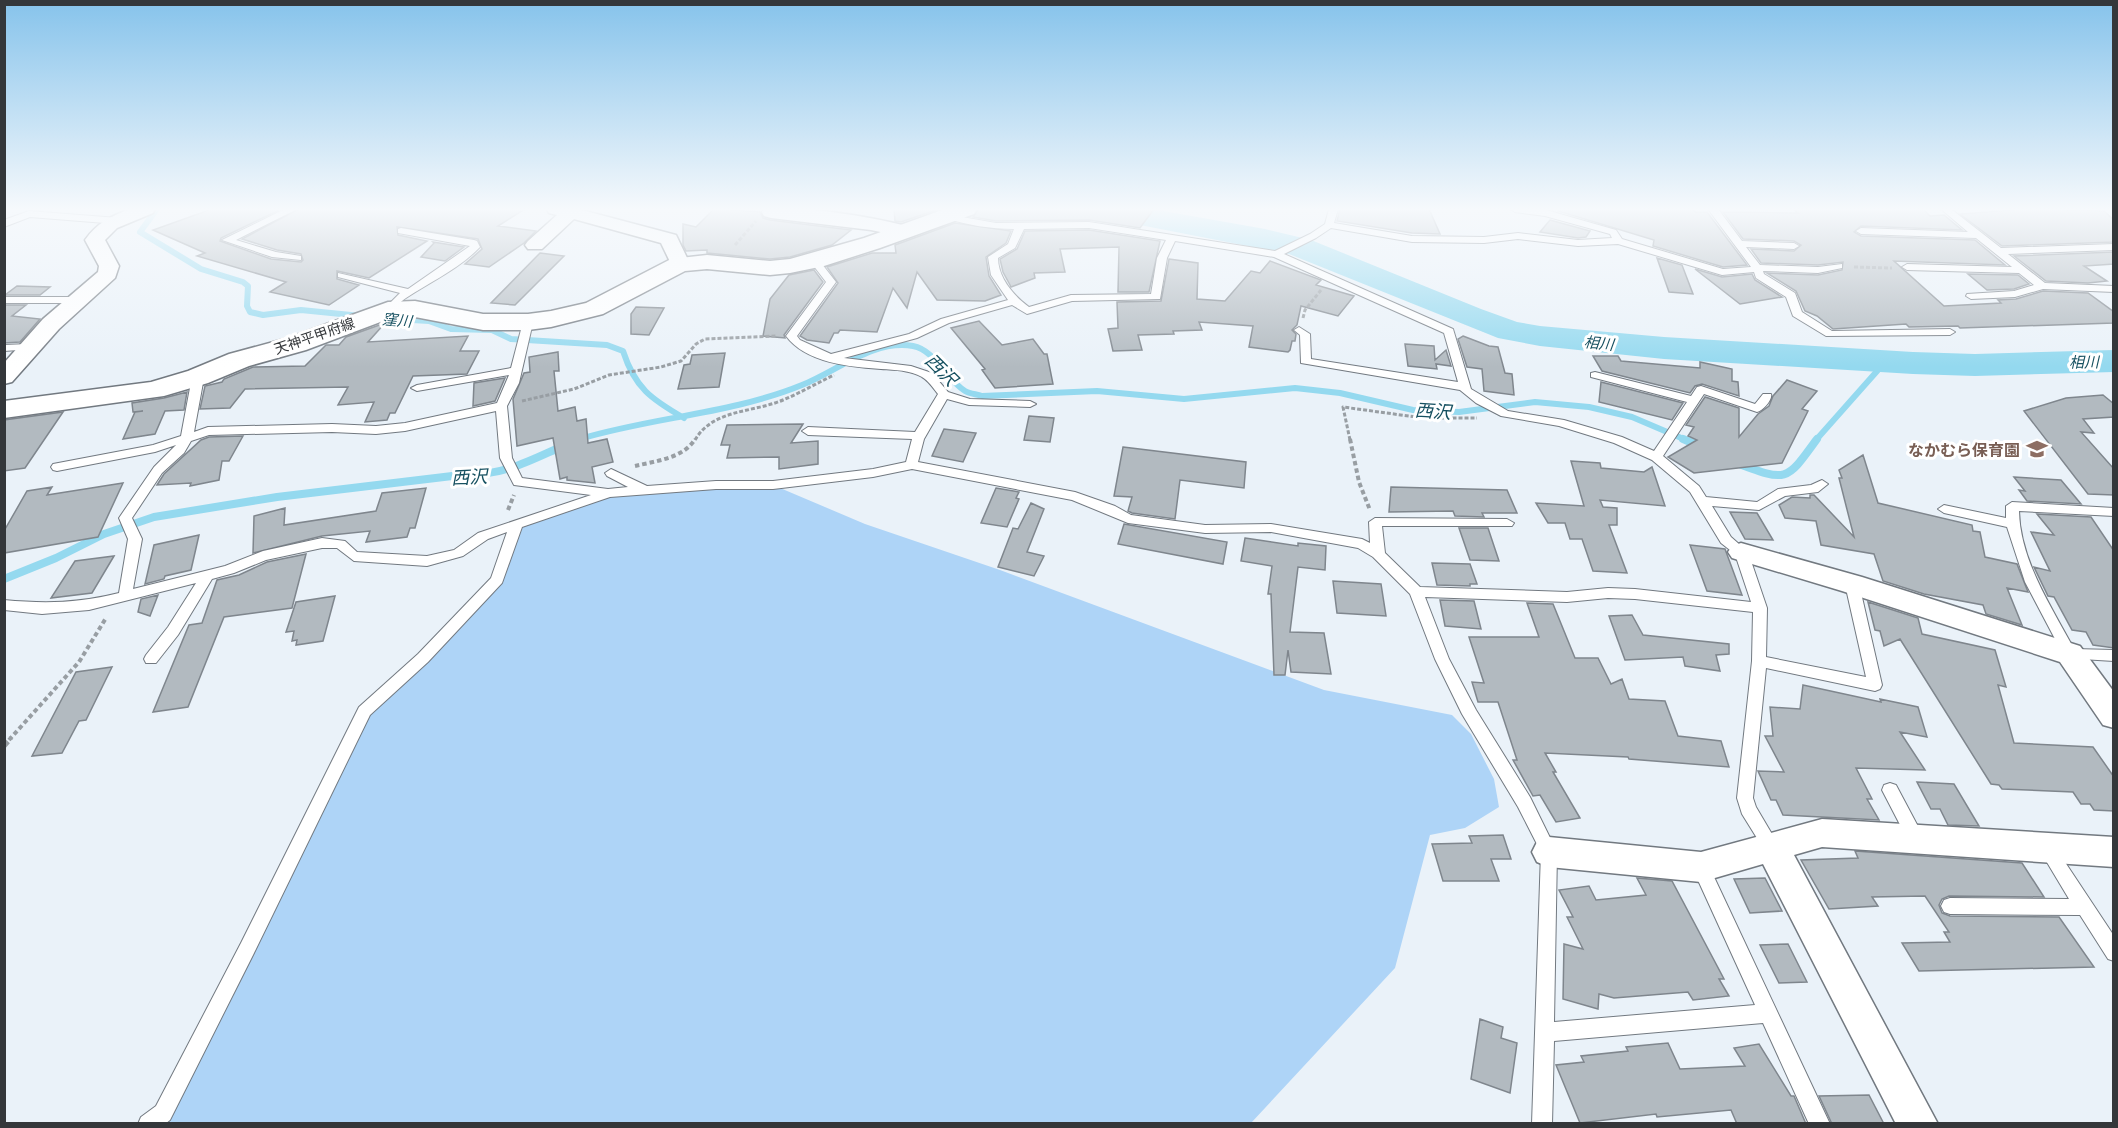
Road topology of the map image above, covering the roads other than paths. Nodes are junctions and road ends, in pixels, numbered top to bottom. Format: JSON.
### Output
{"nodes":[{"id":1,"x":815,"y":261,"type":"edge"},
{"id":2,"x":107,"y":262,"type":"edge"},
{"id":3,"x":455,"y":262,"type":"edge"},
{"id":4,"x":811,"y":262,"type":"edge"},
{"id":5,"x":992,"y":262,"type":"edge"},
{"id":6,"x":1161,"y":262,"type":"edge"},
{"id":7,"x":1298,"y":262,"type":"edge"},
{"id":8,"x":1688,"y":262,"type":"edge"},
{"id":9,"x":1753,"y":262,"type":"edge"},
{"id":10,"x":2011,"y":262,"type":"edge"},
{"id":11,"x":680,"y":264,"type":"joint"},
{"id":12,"x":1838,"y":266,"type":"road end"},
{"id":13,"x":1757,"y":267,"type":"junction"},
{"id":14,"x":1907,"y":267,"type":"road end"},
{"id":15,"x":2022,"y":270,"type":"junction"},
{"id":16,"x":342,"y":275,"type":"dead end"},
{"id":17,"x":2042,"y":286,"type":"junction"},
{"id":18,"x":2114,"y":289,"type":"edge"},
{"id":19,"x":408,"y":292,"type":"junction"},
{"id":20,"x":1971,"y":297,"type":"dead end"},
{"id":21,"x":4,"y":300,"type":"edge"},
{"id":22,"x":79,"y":300,"type":"junction"},
{"id":23,"x":1014,"y":301,"type":"junction"},
{"id":24,"x":388,"y":310,"type":"junction"},
{"id":25,"x":527,"y":327,"type":"junction"},
{"id":26,"x":1299,"y":330,"type":"road end"},
{"id":27,"x":1950,"y":332,"type":"dead end"},
{"id":28,"x":28,"y":347,"type":"junction"},
{"id":29,"x":4,"y":348,"type":"edge"},
{"id":30,"x":833,"y":358,"type":"junction"},
{"id":31,"x":517,"y":370,"type":"junction"},
{"id":32,"x":1595,"y":375,"type":"dead end"},
{"id":33,"x":4,"y":377,"type":"edge"},
{"id":34,"x":198,"y":377,"type":"junction"},
{"id":35,"x":1465,"y":387,"type":"junction"},
{"id":36,"x":417,"y":388,"type":"dead end"},
{"id":37,"x":944,"y":394,"type":"junction"},
{"id":38,"x":1767,"y":396,"type":"dead end"},
{"id":39,"x":1693,"y":400,"type":"junction"},
{"id":40,"x":1030,"y":404,"type":"dead end"},
{"id":41,"x":501,"y":406,"type":"junction"},
{"id":42,"x":4,"y":410,"type":"edge"},
{"id":43,"x":808,"y":431,"type":"dead end"},
{"id":44,"x":188,"y":436,"type":"junction"},
{"id":45,"x":920,"y":436,"type":"junction"},
{"id":46,"x":1656,"y":457,"type":"junction"},
{"id":47,"x":912,"y":465,"type":"junction"},
{"id":48,"x":57,"y":467,"type":"dead end"},
{"id":49,"x":611,"y":473,"type":"road end"},
{"id":50,"x":1822,"y":484,"type":"dead end"},
{"id":51,"x":646,"y":488,"type":"junction"},
{"id":52,"x":609,"y":493,"type":"junction"},
{"id":53,"x":1702,"y":501,"type":"junction"},
{"id":54,"x":1944,"y":509,"type":"dead end"},
{"id":55,"x":2114,"y":512,"type":"edge"},
{"id":56,"x":1507,"y":523,"type":"dead end"},
{"id":57,"x":2013,"y":524,"type":"junction"},
{"id":58,"x":508,"y":528,"type":"junction"},
{"id":59,"x":1741,"y":552,"type":"junction"},
{"id":60,"x":1378,"y":554,"type":"junction"},
{"id":61,"x":208,"y":575,"type":"junction"},
{"id":62,"x":1852,"y":584,"type":"junction"},
{"id":63,"x":1416,"y":592,"type":"junction"},
{"id":64,"x":122,"y":596,"type":"junction"},
{"id":65,"x":4,"y":605,"type":"edge"},
{"id":66,"x":1760,"y":608,"type":"junction"},
{"id":67,"x":2070,"y":654,"type":"junction"},
{"id":68,"x":2114,"y":656,"type":"edge"},
{"id":69,"x":151,"y":659,"type":"dead end"},
{"id":70,"x":1759,"y":661,"type":"junction"},
{"id":71,"x":2114,"y":716,"type":"edge"},
{"id":72,"x":1890,"y":790,"type":"dead end"},
{"id":73,"x":1917,"y":840,"type":"junction"},
{"id":74,"x":1772,"y":846,"type":"junction"},
{"id":75,"x":2046,"y":848,"type":"junction"},
{"id":76,"x":1549,"y":852,"type":"junction"},
{"id":77,"x":2114,"y":852,"type":"edge"},
{"id":78,"x":1701,"y":867,"type":"junction"},
{"id":79,"x":1950,"y":906,"type":"dead end"},
{"id":80,"x":2084,"y":906,"type":"junction"},
{"id":81,"x":2114,"y":953,"type":"edge"},
{"id":82,"x":1768,"y":1013,"type":"junction"},
{"id":83,"x":1544,"y":1032,"type":"junction"},
{"id":84,"x":148,"y":1124,"type":"edge"},
{"id":85,"x":1542,"y":1124,"type":"edge"},
{"id":86,"x":1820,"y":1124,"type":"edge"},
{"id":87,"x":1918,"y":1124,"type":"edge"}],
"edges":[{"from":1,"to":30,"type":"lane"},
{"from":2,"to":22,"type":"street"},
{"from":3,"to":19,"type":"lane"},
{"from":4,"to":11,"type":"main road","name":"天神平甲府線"},
{"from":5,"to":23,"type":"lane"},
{"from":6,"to":23,"type":"lane"},
{"from":7,"to":35,"type":"lane"},
{"from":8,"to":13,"type":"lane"},
{"from":9,"to":13,"type":"lane"},
{"from":10,"to":15,"type":"lane"},
{"from":11,"to":25,"type":"main road","name":"天神平甲府線"},
{"from":12,"to":13,"type":"lane"},
{"from":13,"to":27,"type":"lane"},
{"from":14,"to":15,"type":"lane"},
{"from":15,"to":17,"type":"lane"},
{"from":16,"to":19,"type":"lane"},
{"from":17,"to":18,"type":"lane"},
{"from":17,"to":20,"type":"lane"},
{"from":19,"to":24,"type":"lane"},
{"from":21,"to":22,"type":"lane"},
{"from":22,"to":28,"type":"street"},
{"from":23,"to":30,"type":"lane"},
{"from":24,"to":25,"type":"main road","name":"天神平甲府線"},
{"from":24,"to":34,"type":"main road","name":"天神平甲府線"},
{"from":25,"to":31,"type":"lane"},
{"from":26,"to":35,"type":"lane"},
{"from":28,"to":29,"type":"lane"},
{"from":28,"to":33,"type":"street"},
{"from":30,"to":37,"type":"lane"},
{"from":31,"to":36,"type":"lane"},
{"from":31,"to":41,"type":"lane"},
{"from":32,"to":39,"type":"lane"},
{"from":34,"to":42,"type":"main road","name":"天神平甲府線"},
{"from":34,"to":44,"type":"lane"},
{"from":35,"to":46,"type":"lane"},
{"from":37,"to":40,"type":"lane"},
{"from":37,"to":45,"type":"lane"},
{"from":38,"to":39,"type":"lane"},
{"from":39,"to":46,"type":"lane"},
{"from":41,"to":44,"type":"lane"},
{"from":41,"to":52,"type":"lane"},
{"from":43,"to":45,"type":"lane"},
{"from":44,"to":48,"type":"lane"},
{"from":44,"to":64,"type":"lane"},
{"from":45,"to":47,"type":"lane"},
{"from":46,"to":53,"type":"lane"},
{"from":47,"to":51,"type":"lane"},
{"from":47,"to":60,"type":"lane"},
{"from":49,"to":51,"type":"lane"},
{"from":50,"to":53,"type":"lane"},
{"from":51,"to":52,"type":"lane"},
{"from":52,"to":58,"type":"lane"},
{"from":53,"to":59,"type":"lane"},
{"from":54,"to":57,"type":"lane"},
{"from":55,"to":57,"type":"lane"},
{"from":56,"to":60,"type":"lane"},
{"from":57,"to":67,"type":"lane"},
{"from":58,"to":61,"type":"lane"},
{"from":58,"to":84,"type":"lane"},
{"from":59,"to":62,"type":"street"},
{"from":59,"to":66,"type":"lane"},
{"from":60,"to":63,"type":"lane"},
{"from":61,"to":64,"type":"lane"},
{"from":61,"to":69,"type":"lane"},
{"from":62,"to":67,"type":"street"},
{"from":62,"to":70,"type":"lane"},
{"from":63,"to":66,"type":"lane"},
{"from":63,"to":76,"type":"lane"},
{"from":64,"to":65,"type":"lane"},
{"from":66,"to":70,"type":"lane"},
{"from":67,"to":68,"type":"lane"},
{"from":67,"to":71,"type":"street"},
{"from":70,"to":74,"type":"lane"},
{"from":72,"to":73,"type":"lane"},
{"from":73,"to":74,"type":"street"},
{"from":73,"to":75,"type":"street"},
{"from":74,"to":78,"type":"street"},
{"from":74,"to":87,"type":"street"},
{"from":75,"to":77,"type":"street"},
{"from":75,"to":80,"type":"lane"},
{"from":76,"to":78,"type":"street"},
{"from":76,"to":83,"type":"lane"},
{"from":78,"to":82,"type":"lane"},
{"from":79,"to":80,"type":"lane"},
{"from":80,"to":81,"type":"lane"},
{"from":82,"to":83,"type":"lane"},
{"from":82,"to":86,"type":"lane"},
{"from":83,"to":85,"type":"lane"}]}
